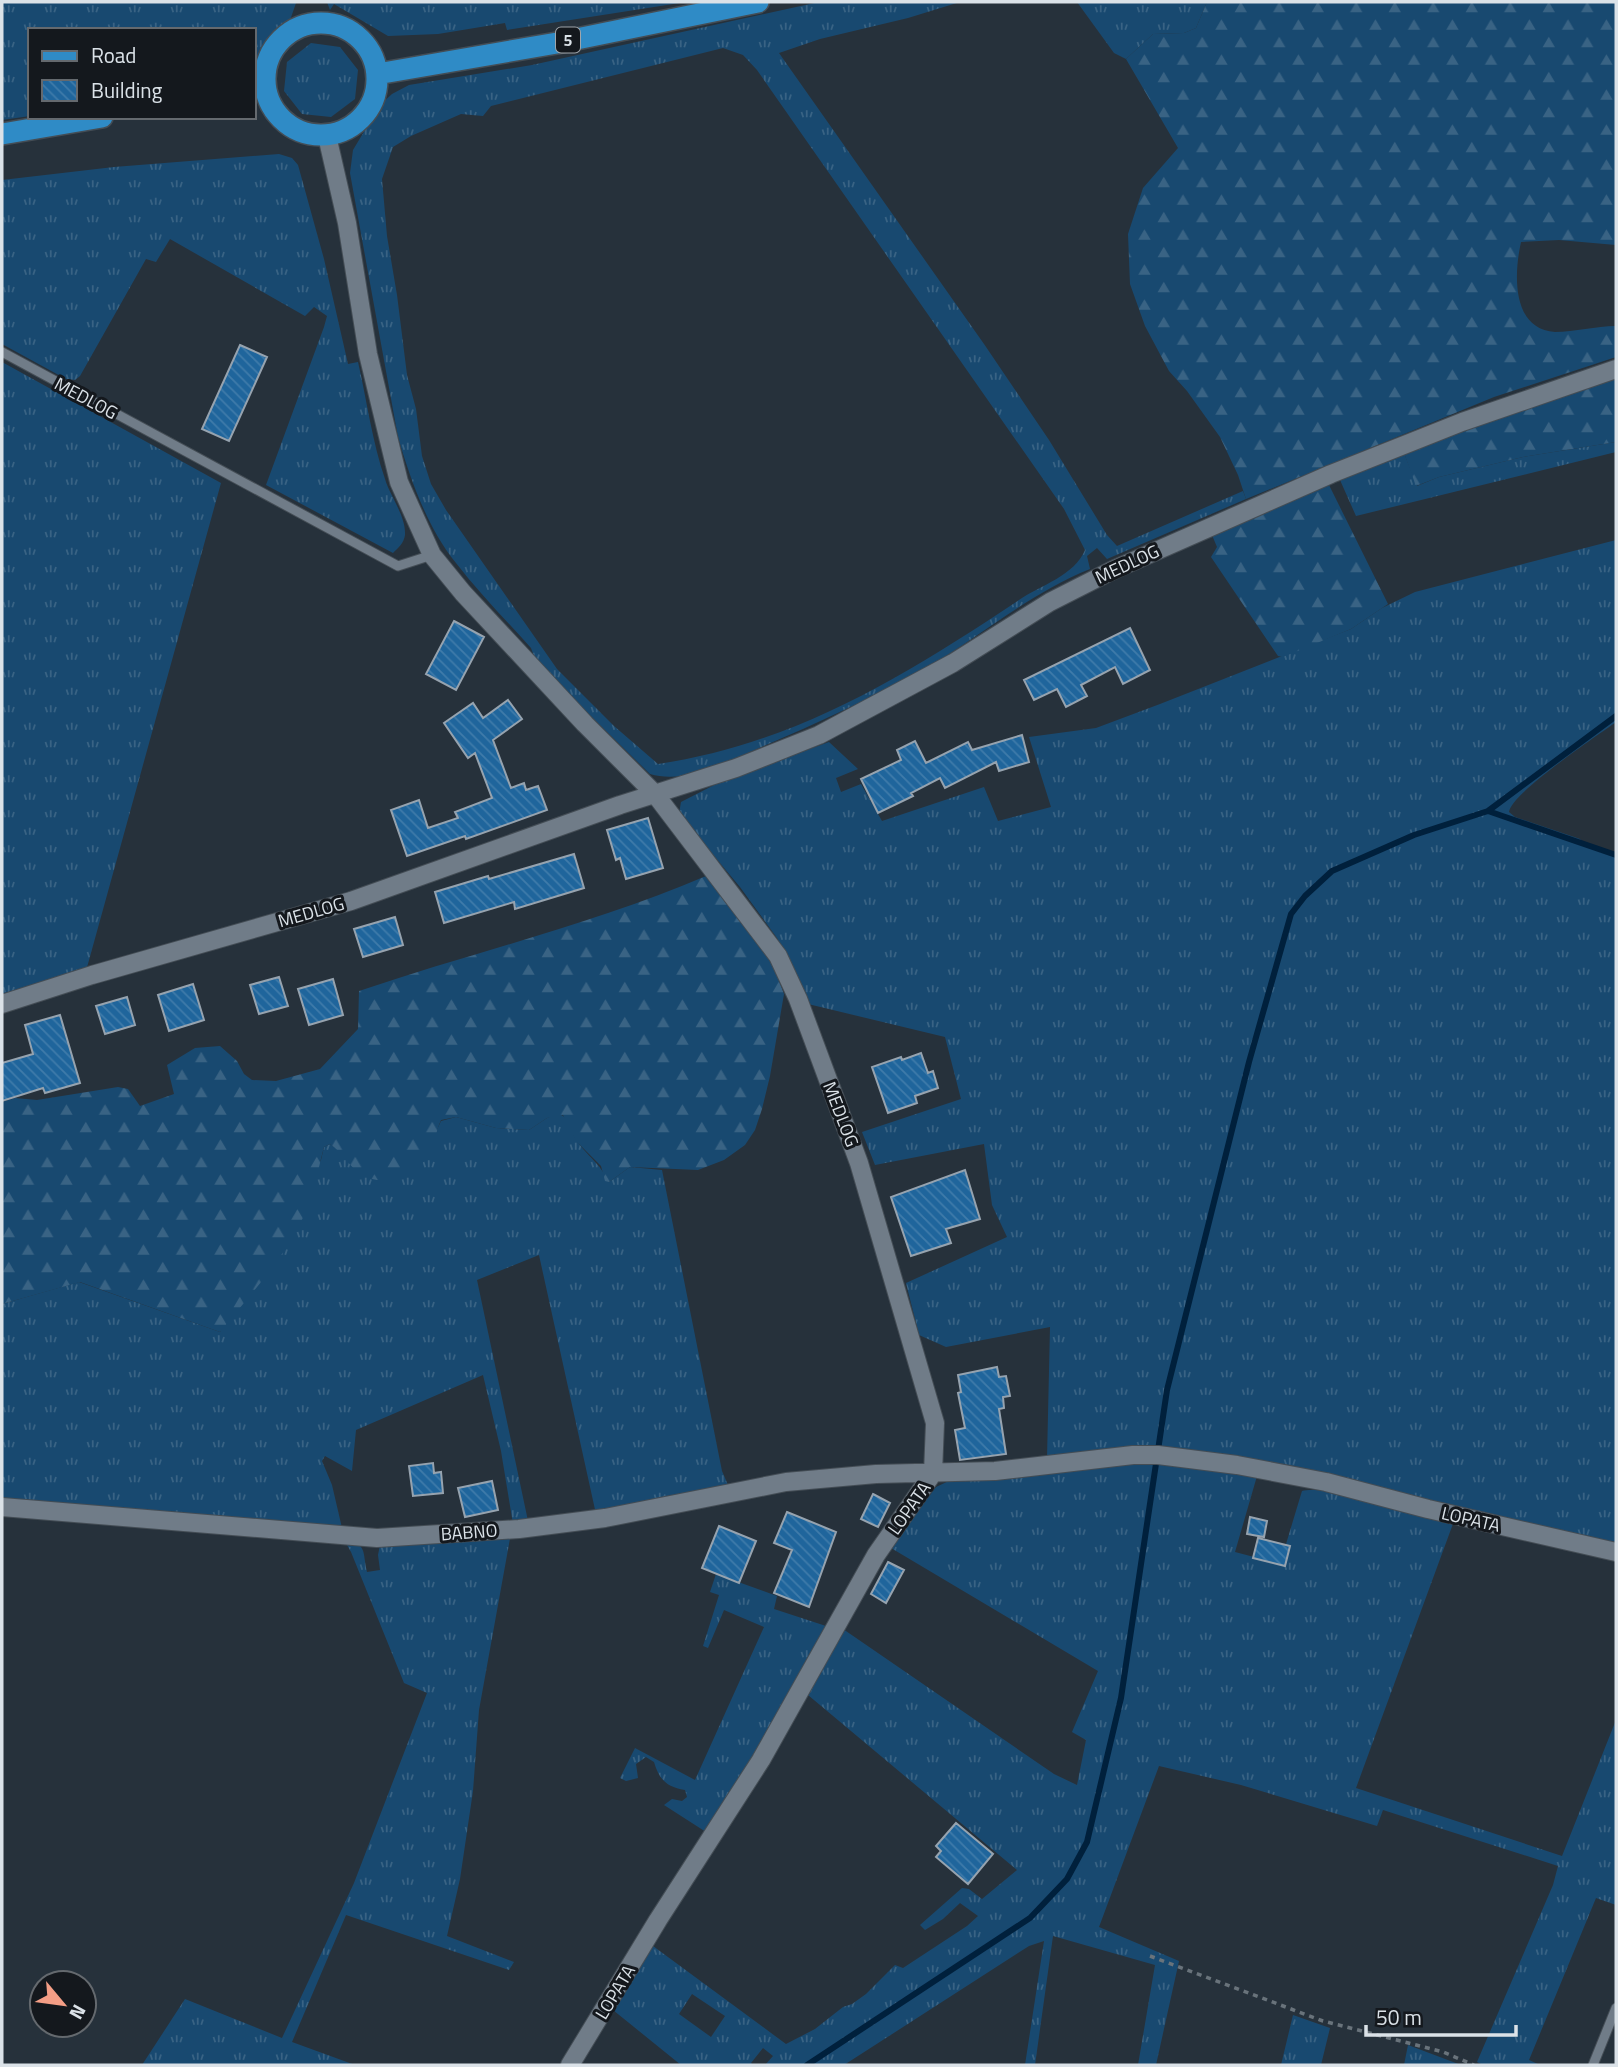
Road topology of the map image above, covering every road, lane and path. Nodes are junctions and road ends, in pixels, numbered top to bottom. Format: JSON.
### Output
{"nodes":[{"id":1,"x":758,"y":2,"type":"edge"},
{"id":2,"x":377,"y":74,"type":"junction"},
{"id":3,"x":260,"y":90,"type":"edge"},
{"id":4,"x":90,"y":119,"type":"edge"},
{"id":5,"x":2,"y":134,"type":"edge"},
{"id":6,"x":327,"y":136,"type":"junction"},
{"id":7,"x":2,"y":352,"type":"edge"},
{"id":8,"x":1616,"y":369,"type":"edge"},
{"id":9,"x":432,"y":555,"type":"junction"},
{"id":10,"x":655,"y":794,"type":"junction"},
{"id":11,"x":2,"y":1004,"type":"edge"},
{"id":12,"x":933,"y":1474,"type":"junction"},
{"id":13,"x":2,"y":1507,"type":"edge"},
{"id":14,"x":1616,"y":1552,"type":"edge"},
{"id":15,"x":1150,"y":1956,"type":"dead end"},
{"id":16,"x":1616,"y":2008,"type":"edge"},
{"id":17,"x":570,"y":2065,"type":"edge"},
{"id":18,"x":1474,"y":2065,"type":"edge"},
{"id":19,"x":1593,"y":2065,"type":"edge"}],
"edges":[{"from":1,"to":2,"type":"main road","number":"5"},
{"from":2,"to":3,"type":"main road"},
{"from":2,"to":6,"type":"main road"},
{"from":3,"to":6,"type":"main road"},
{"from":4,"to":5,"type":"main road"},
{"from":6,"to":9,"type":"street"},
{"from":7,"to":9,"type":"lane","name":"MEDLOG"},
{"from":8,"to":10,"type":"street","name":"MEDLOG"},
{"from":9,"to":10,"type":"street"},
{"from":10,"to":11,"type":"street","name":"MEDLOG"},
{"from":10,"to":12,"type":"street","name":"MEDLOG"},
{"from":12,"to":13,"type":"street","name":"BABNO"},
{"from":12,"to":14,"type":"street","name":"LOPATA"},
{"from":12,"to":17,"type":"street","name":"LOPATA"},
{"from":15,"to":18,"type":"path"},
{"from":16,"to":19,"type":"lane"}]}
